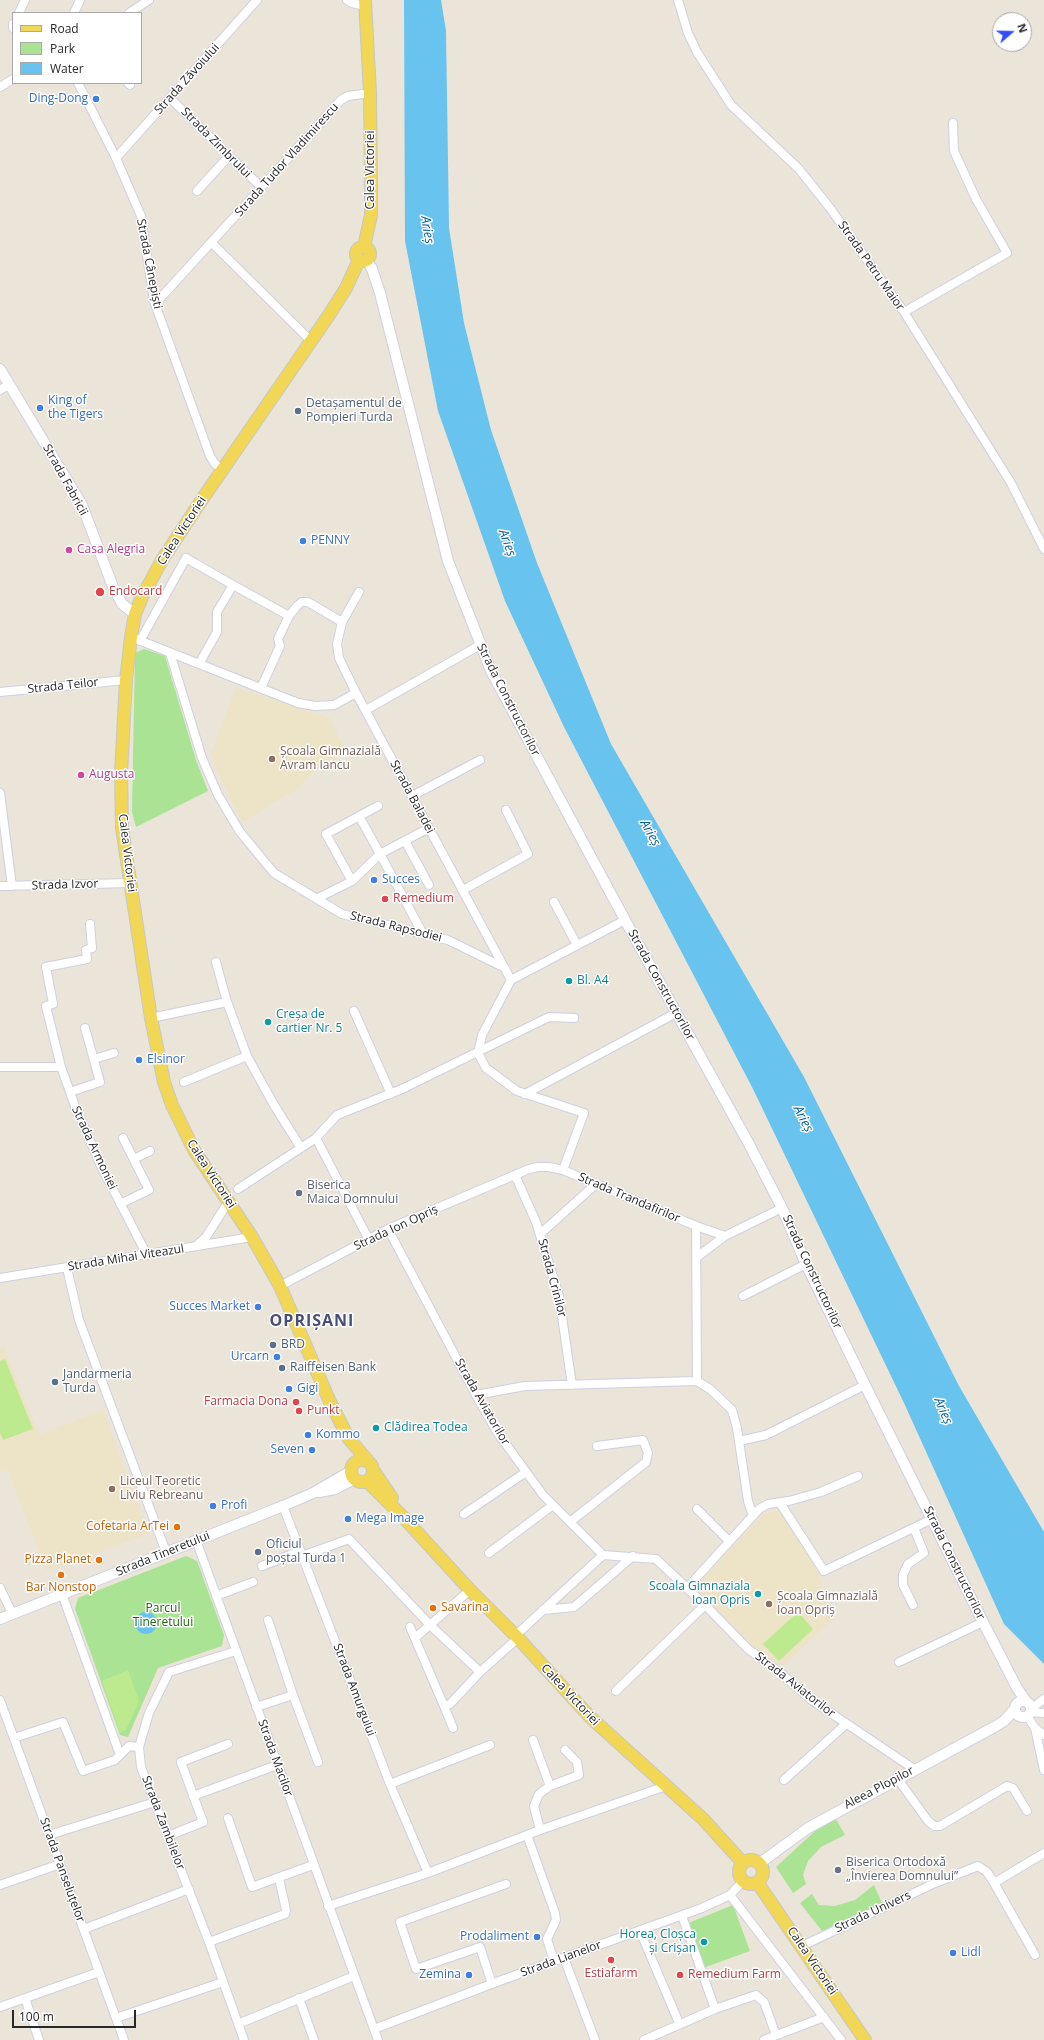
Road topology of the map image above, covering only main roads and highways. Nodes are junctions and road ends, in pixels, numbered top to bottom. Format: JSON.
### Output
{"nodes":[{"id":1,"x":365,"y":3,"type":"edge"},
{"id":2,"x":349,"y":1439,"type":"junction"},
{"id":3,"x":370,"y":1465,"type":"junction"},
{"id":4,"x":353,"y":1471,"type":"junction"},
{"id":5,"x":367,"y":1481,"type":"junction"},
{"id":6,"x":405,"y":1519,"type":"junction"},
{"id":7,"x":743,"y":1863,"type":"junction"},
{"id":8,"x":757,"y":1882,"type":"junction"},
{"id":9,"x":865,"y":2040,"type":"edge"}],
"edges":[{"from":1,"to":2,"type":"main road","name":"Calea Victoriei"},
{"from":2,"to":3,"type":"main road","name":"Calea Victoriei"},
{"from":2,"to":4,"type":"main road","name":"Calea Victoriei"},
{"from":3,"to":4,"type":"main road"},
{"from":3,"to":5,"type":"main road"},
{"from":3,"to":6,"type":"main road","name":"Calea Victoriei"},
{"from":4,"to":5,"type":"main road"},
{"from":5,"to":6,"type":"main road","name":"Calea Victoriei"},
{"from":6,"to":7,"type":"main road","name":"Calea Victoriei"},
{"from":7,"to":8,"type":"main road"},
{"from":7,"to":8,"type":"main road"},
{"from":8,"to":9,"type":"main road","name":"Calea Victoriei"}]}
